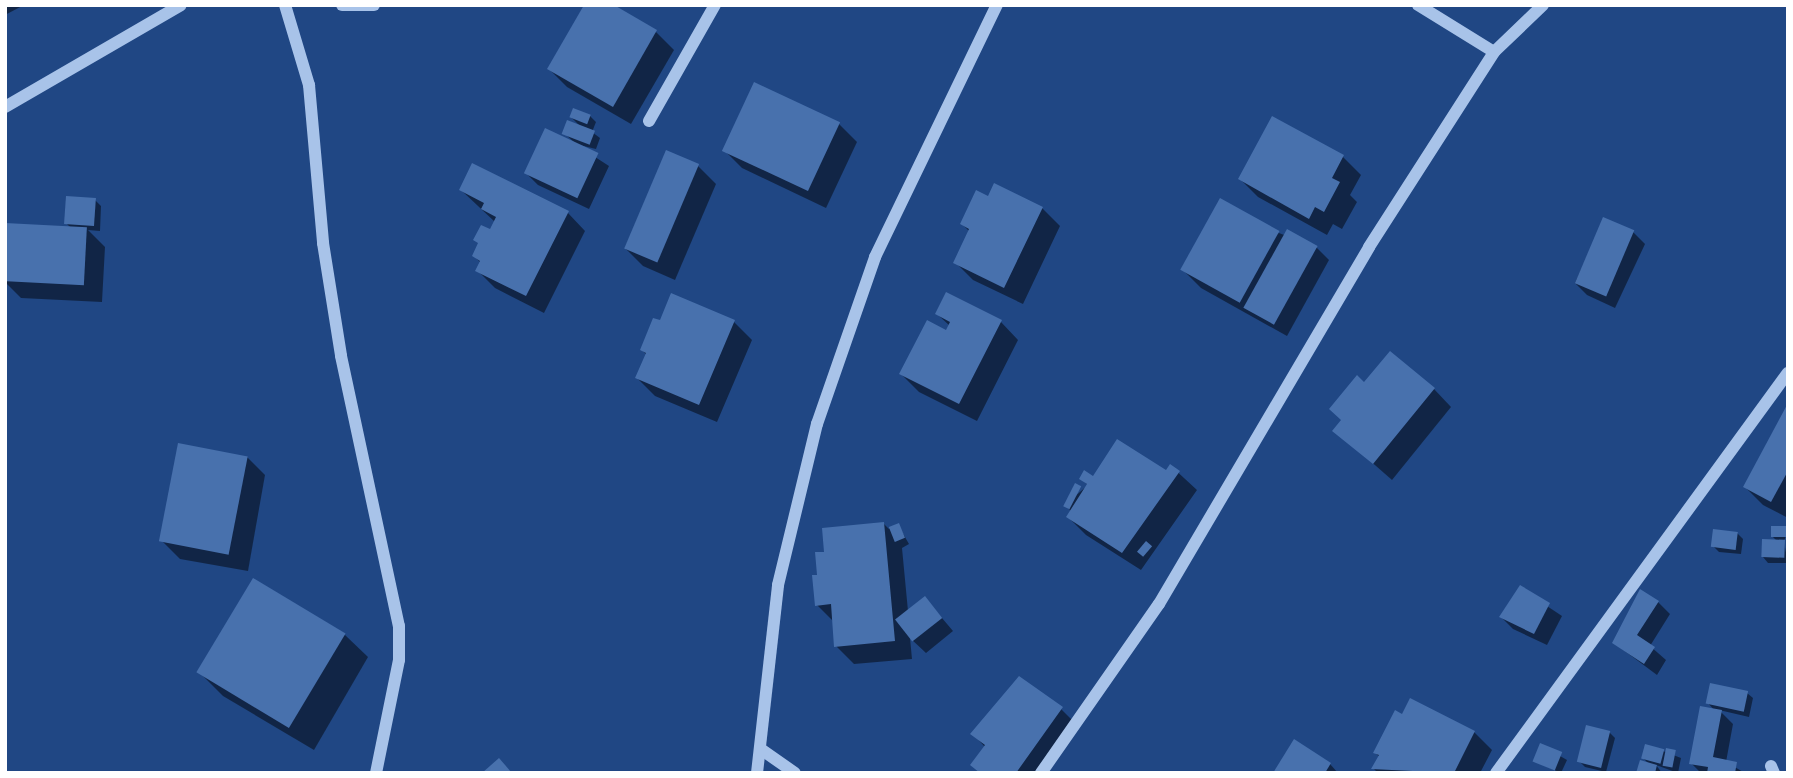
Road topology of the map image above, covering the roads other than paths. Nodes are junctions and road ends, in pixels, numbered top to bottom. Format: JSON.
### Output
{"nodes":[{"id":1,"x":181,"y":5,"type":"edge"},
{"id":2,"x":285,"y":5,"type":"edge"},
{"id":3,"x":342,"y":5,"type":"edge"},
{"id":4,"x":374,"y":5,"type":"edge"},
{"id":5,"x":715,"y":5,"type":"edge"},
{"id":6,"x":997,"y":5,"type":"edge"},
{"id":7,"x":1418,"y":5,"type":"edge"},
{"id":8,"x":1543,"y":5,"type":"edge"},
{"id":9,"x":1494,"y":52,"type":"junction"},
{"id":10,"x":5,"y":107,"type":"edge"},
{"id":11,"x":649,"y":121,"type":"dead end"},
{"id":12,"x":1788,"y":373,"type":"edge"},
{"id":13,"x":762,"y":750,"type":"junction"},
{"id":14,"x":376,"y":773,"type":"edge"},
{"id":15,"x":757,"y":773,"type":"edge"},
{"id":16,"x":795,"y":773,"type":"edge"},
{"id":17,"x":1041,"y":773,"type":"edge"},
{"id":18,"x":1496,"y":773,"type":"edge"}],
"edges":[{"from":1,"to":10,"type":"street"},
{"from":2,"to":14,"type":"street"},
{"from":3,"to":4,"type":"street"},
{"from":5,"to":11,"type":"street"},
{"from":6,"to":13,"type":"street"},
{"from":7,"to":9,"type":"street"},
{"from":8,"to":9,"type":"street"},
{"from":9,"to":17,"type":"street"},
{"from":12,"to":18,"type":"street"},
{"from":13,"to":15,"type":"street"},
{"from":13,"to":16,"type":"street"}]}
